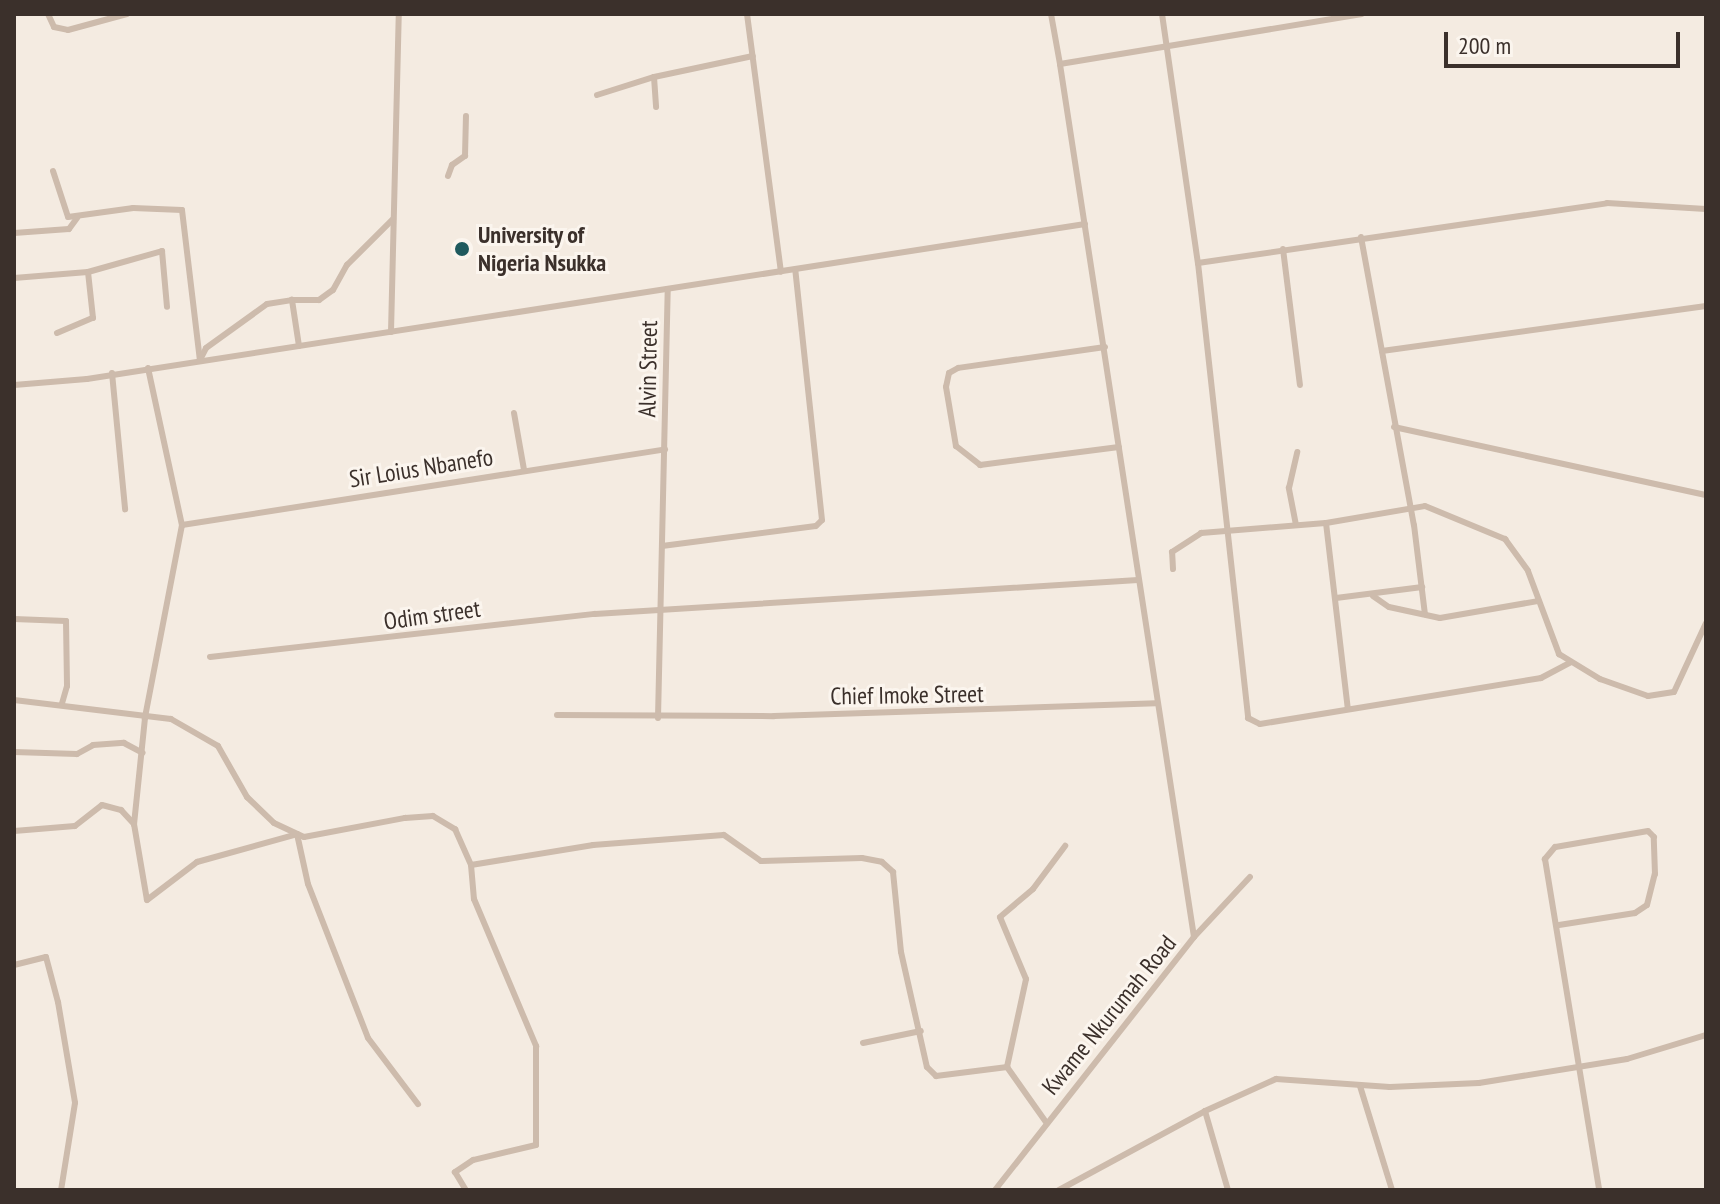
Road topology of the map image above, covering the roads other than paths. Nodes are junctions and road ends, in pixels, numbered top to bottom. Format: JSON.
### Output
{"nodes":[{"id":1,"x":48,"y":14,"type":"edge"},
{"id":2,"x":127,"y":14,"type":"edge"},
{"id":3,"x":399,"y":14,"type":"edge"},
{"id":4,"x":747,"y":14,"type":"edge"},
{"id":5,"x":1051,"y":14,"type":"edge"},
{"id":6,"x":1162,"y":14,"type":"edge"},
{"id":7,"x":1362,"y":14,"type":"edge"},
{"id":8,"x":1166,"y":48,"type":"junction"},
{"id":9,"x":753,"y":56,"type":"junction"},
{"id":10,"x":1060,"y":64,"type":"junction"},
{"id":11,"x":654,"y":77,"type":"junction"},
{"id":12,"x":597,"y":95,"type":"dead end"},
{"id":13,"x":656,"y":107,"type":"dead end"},
{"id":14,"x":466,"y":116,"type":"dead end"},
{"id":15,"x":53,"y":171,"type":"dead end"},
{"id":16,"x":448,"y":176,"type":"dead end"},
{"id":17,"x":1706,"y":209,"type":"edge"},
{"id":18,"x":77,"y":218,"type":"junction"},
{"id":19,"x":393,"y":219,"type":"junction"},
{"id":20,"x":1085,"y":224,"type":"junction"},
{"id":21,"x":14,"y":233,"type":"edge"},
{"id":22,"x":1361,"y":237,"type":"junction"},
{"id":23,"x":1283,"y":249,"type":"junction"},
{"id":24,"x":1198,"y":263,"type":"junction"},
{"id":25,"x":795,"y":269,"type":"junction"},
{"id":26,"x":88,"y":272,"type":"junction"},
{"id":27,"x":781,"y":272,"type":"junction"},
{"id":28,"x":14,"y":278,"type":"edge"},
{"id":29,"x":668,"y":289,"type":"junction"},
{"id":30,"x":292,"y":300,"type":"junction"},
{"id":31,"x":1706,"y":306,"type":"edge"},
{"id":32,"x":167,"y":307,"type":"dead end"},
{"id":33,"x":391,"y":332,"type":"junction"},
{"id":34,"x":57,"y":333,"type":"dead end"},
{"id":35,"x":299,"y":346,"type":"junction"},
{"id":36,"x":1105,"y":347,"type":"junction"},
{"id":37,"x":1382,"y":351,"type":"junction"},
{"id":38,"x":200,"y":360,"type":"junction"},
{"id":39,"x":148,"y":368,"type":"junction"},
{"id":40,"x":112,"y":373,"type":"junction"},
{"id":41,"x":14,"y":385,"type":"edge"},
{"id":42,"x":1300,"y":385,"type":"dead end"},
{"id":43,"x":514,"y":413,"type":"dead end"},
{"id":44,"x":1394,"y":427,"type":"junction"},
{"id":45,"x":1119,"y":447,"type":"junction"},
{"id":46,"x":665,"y":449,"type":"junction"},
{"id":47,"x":1297,"y":452,"type":"dead end"},
{"id":48,"x":524,"y":470,"type":"junction"},
{"id":49,"x":1706,"y":495,"type":"edge"},
{"id":50,"x":1408,"y":508,"type":"junction"},
{"id":51,"x":125,"y":509,"type":"dead end"},
{"id":52,"x":1326,"y":523,"type":"junction"},
{"id":53,"x":182,"y":525,"type":"junction"},
{"id":54,"x":1296,"y":525,"type":"junction"},
{"id":55,"x":1229,"y":527,"type":"junction"},
{"id":56,"x":662,"y":546,"type":"junction"},
{"id":57,"x":1173,"y":569,"type":"dead end"},
{"id":58,"x":1138,"y":580,"type":"junction"},
{"id":59,"x":1422,"y":587,"type":"junction"},
{"id":60,"x":1373,"y":596,"type":"junction"},
{"id":61,"x":1336,"y":598,"type":"junction"},
{"id":62,"x":1538,"y":601,"type":"junction"},
{"id":63,"x":660,"y":609,"type":"junction"},
{"id":64,"x":1425,"y":614,"type":"junction"},
{"id":65,"x":14,"y":619,"type":"edge"},
{"id":66,"x":1706,"y":623,"type":"edge"},
{"id":67,"x":210,"y":657,"type":"dead end"},
{"id":68,"x":1571,"y":662,"type":"junction"},
{"id":69,"x":14,"y":700,"type":"edge"},
{"id":70,"x":1156,"y":703,"type":"junction"},
{"id":71,"x":62,"y":704,"type":"junction"},
{"id":72,"x":1348,"y":709,"type":"junction"},
{"id":73,"x":557,"y":715,"type":"dead end"},
{"id":74,"x":145,"y":718,"type":"junction"},
{"id":75,"x":658,"y":718,"type":"junction"},
{"id":76,"x":14,"y":752,"type":"edge"},
{"id":77,"x":143,"y":753,"type":"junction"},
{"id":78,"x":134,"y":824,"type":"junction"},
{"id":79,"x":14,"y":831,"type":"edge"},
{"id":80,"x":297,"y":834,"type":"junction"},
{"id":81,"x":1065,"y":846,"type":"dead end"},
{"id":82,"x":471,"y":865,"type":"junction"},
{"id":83,"x":1250,"y":877,"type":"dead end"},
{"id":84,"x":1559,"y":925,"type":"junction"},
{"id":85,"x":1194,"y":937,"type":"junction"},
{"id":86,"x":14,"y":965,"type":"edge"},
{"id":87,"x":921,"y":1031,"type":"junction"},
{"id":88,"x":1706,"y":1035,"type":"edge"},
{"id":89,"x":863,"y":1043,"type":"dead end"},
{"id":90,"x":1582,"y":1066,"type":"junction"},
{"id":91,"x":1007,"y":1067,"type":"junction"},
{"id":92,"x":1360,"y":1086,"type":"junction"},
{"id":93,"x":418,"y":1104,"type":"dead end"},
{"id":94,"x":1205,"y":1111,"type":"junction"},
{"id":95,"x":1046,"y":1122,"type":"junction"},
{"id":96,"x":61,"y":1190,"type":"edge"},
{"id":97,"x":466,"y":1190,"type":"edge"},
{"id":98,"x":995,"y":1190,"type":"edge"},
{"id":99,"x":1059,"y":1190,"type":"edge"},
{"id":100,"x":1228,"y":1190,"type":"edge"},
{"id":101,"x":1392,"y":1190,"type":"edge"},
{"id":102,"x":1599,"y":1190,"type":"edge"}],
"edges":[{"from":1,"to":2,"type":"street"},
{"from":3,"to":19,"type":"street"},
{"from":4,"to":9,"type":"street"},
{"from":5,"to":10,"type":"street","name":"Kwame Nkurumah Road"},
{"from":6,"to":8,"type":"street"},
{"from":7,"to":8,"type":"street"},
{"from":8,"to":10,"type":"street"},
{"from":8,"to":24,"type":"street"},
{"from":9,"to":11,"type":"street"},
{"from":9,"to":27,"type":"street"},
{"from":10,"to":20,"type":"street","name":"Kwame Nkurumah Road"},
{"from":11,"to":12,"type":"street"},
{"from":11,"to":13,"type":"street"},
{"from":14,"to":16,"type":"street"},
{"from":15,"to":18,"type":"street"},
{"from":17,"to":22,"type":"street"},
{"from":18,"to":21,"type":"street"},
{"from":18,"to":38,"type":"street"},
{"from":19,"to":30,"type":"street"},
{"from":19,"to":33,"type":"street"},
{"from":20,"to":25,"type":"street"},
{"from":20,"to":36,"type":"street","name":"Kwame Nkurumah Road"},
{"from":22,"to":23,"type":"street"},
{"from":22,"to":37,"type":"street"},
{"from":23,"to":24,"type":"street"},
{"from":23,"to":42,"type":"street"},
{"from":24,"to":55,"type":"street"},
{"from":25,"to":27,"type":"street"},
{"from":25,"to":56,"type":"street"},
{"from":26,"to":28,"type":"street"},
{"from":26,"to":32,"type":"street"},
{"from":26,"to":34,"type":"street"},
{"from":27,"to":29,"type":"street"},
{"from":29,"to":33,"type":"street"},
{"from":29,"to":46,"type":"street","name":"Alvin Street"},
{"from":30,"to":35,"type":"street"},
{"from":30,"to":38,"type":"street"},
{"from":31,"to":37,"type":"street"},
{"from":33,"to":35,"type":"street"},
{"from":35,"to":38,"type":"street"},
{"from":36,"to":45,"type":"street","name":"Kwame Nkurumah Road"},
{"from":36,"to":45,"type":"street"},
{"from":37,"to":44,"type":"street"},
{"from":38,"to":39,"type":"street"},
{"from":39,"to":40,"type":"street"},
{"from":39,"to":53,"type":"street"},
{"from":40,"to":41,"type":"street"},
{"from":40,"to":51,"type":"street"},
{"from":43,"to":48,"type":"street"},
{"from":44,"to":49,"type":"street"},
{"from":44,"to":50,"type":"street"},
{"from":45,"to":58,"type":"street","name":"Kwame Nkurumah Road"},
{"from":46,"to":48,"type":"street","name":"Sir Loius Nbanefo"},
{"from":46,"to":56,"type":"street","name":"Alvin Street"},
{"from":47,"to":54,"type":"street"},
{"from":48,"to":53,"type":"street","name":"Sir Loius Nbanefo"},
{"from":50,"to":52,"type":"street"},
{"from":50,"to":59,"type":"street"},
{"from":50,"to":62,"type":"street"},
{"from":52,"to":54,"type":"street"},
{"from":52,"to":61,"type":"street"},
{"from":53,"to":74,"type":"street"},
{"from":54,"to":55,"type":"street"},
{"from":55,"to":57,"type":"street"},
{"from":55,"to":72,"type":"street"},
{"from":56,"to":63,"type":"street","name":"Alvin Street"},
{"from":58,"to":63,"type":"street","name":"Odim street"},
{"from":58,"to":70,"type":"street","name":"Kwame Nkurumah Road"},
{"from":59,"to":60,"type":"street"},
{"from":59,"to":64,"type":"street"},
{"from":60,"to":61,"type":"street"},
{"from":60,"to":64,"type":"street"},
{"from":61,"to":72,"type":"street"},
{"from":62,"to":64,"type":"street"},
{"from":62,"to":68,"type":"street"},
{"from":63,"to":67,"type":"street","name":"Odim street"},
{"from":63,"to":75,"type":"street","name":"Alvin Street"},
{"from":65,"to":71,"type":"street"},
{"from":66,"to":68,"type":"street"},
{"from":68,"to":72,"type":"street"},
{"from":69,"to":71,"type":"street"},
{"from":70,"to":75,"type":"street","name":"Chief Imoke Street"},
{"from":70,"to":85,"type":"street","name":"Kwame Nkurumah Road"},
{"from":71,"to":74,"type":"street"},
{"from":73,"to":75,"type":"street","name":"Chief Imoke Street"},
{"from":74,"to":77,"type":"street"},
{"from":74,"to":80,"type":"street"},
{"from":76,"to":77,"type":"street"},
{"from":77,"to":78,"type":"street"},
{"from":78,"to":79,"type":"street"},
{"from":78,"to":80,"type":"street"},
{"from":80,"to":82,"type":"street"},
{"from":80,"to":93,"type":"street"},
{"from":81,"to":91,"type":"street"},
{"from":82,"to":87,"type":"street"},
{"from":82,"to":97,"type":"street"},
{"from":83,"to":85,"type":"street"},
{"from":84,"to":84,"type":"street"},
{"from":84,"to":90,"type":"street"},
{"from":85,"to":95,"type":"street","name":"Kwame Nkurumah Road"},
{"from":86,"to":96,"type":"street"},
{"from":87,"to":89,"type":"street"},
{"from":87,"to":91,"type":"street"},
{"from":88,"to":90,"type":"street"},
{"from":90,"to":92,"type":"street"},
{"from":90,"to":102,"type":"street"},
{"from":91,"to":95,"type":"street"},
{"from":92,"to":94,"type":"street"},
{"from":92,"to":101,"type":"street"},
{"from":94,"to":99,"type":"street"},
{"from":94,"to":100,"type":"street"},
{"from":95,"to":98,"type":"street","name":"Kwame Nkurumah Road"}]}
